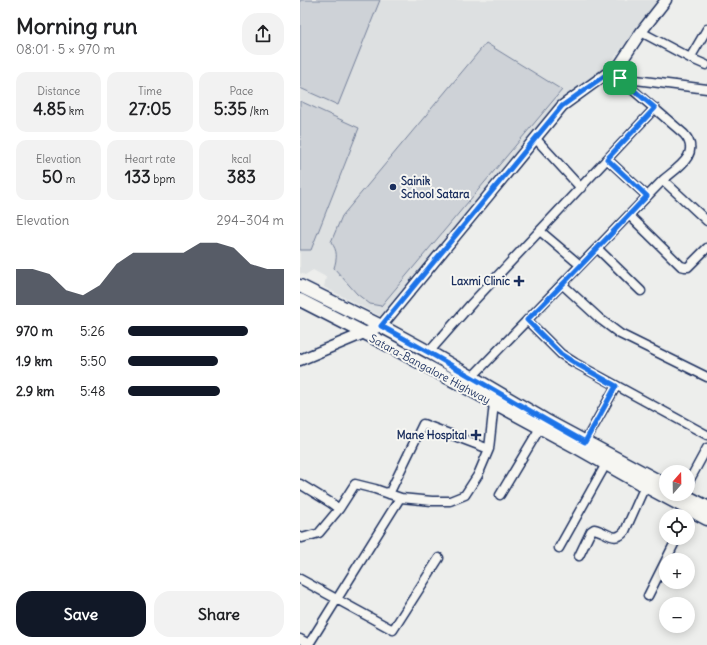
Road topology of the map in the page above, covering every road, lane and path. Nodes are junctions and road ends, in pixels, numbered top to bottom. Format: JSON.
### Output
{"nodes":[{"id":1,"x":666,"y":0,"type":"edge"},
{"id":2,"x":707,"y":29,"type":"edge"},
{"id":3,"x":641,"y":32,"type":"junction"},
{"id":4,"x":690,"y":58,"type":"junction"},
{"id":5,"x":706,"y":65,"type":"edge"},
{"id":6,"x":611,"y":71,"type":"junction"},
{"id":7,"x":620,"y":78,"type":"junction"},
{"id":8,"x":707,"y":89,"type":"edge"},
{"id":9,"x":655,"y":108,"type":"junction"},
{"id":10,"x":536,"y":138,"type":"junction"},
{"id":11,"x":607,"y":159,"type":"junction"},
{"id":12,"x":663,"y":180,"type":"junction"},
{"id":13,"x":580,"y":188,"type":"junction"},
{"id":14,"x":647,"y":196,"type":"junction"},
{"id":15,"x":629,"y":215,"type":"junction"},
{"id":16,"x":707,"y":221,"type":"edge"},
{"id":17,"x":540,"y":231,"type":"junction"},
{"id":18,"x":597,"y":248,"type":"junction"},
{"id":19,"x":707,"y":248,"type":"edge"},
{"id":20,"x":580,"y":265,"type":"junction"},
{"id":21,"x":563,"y":285,"type":"junction"},
{"id":22,"x":300,"y":286,"type":"edge"},
{"id":23,"x":641,"y":291,"type":"dead end"},
{"id":24,"x":300,"y":300,"type":"edge"},
{"id":25,"x":527,"y":320,"type":"junction"},
{"id":26,"x":381,"y":326,"type":"junction"},
{"id":27,"x":364,"y":333,"type":"junction"},
{"id":28,"x":429,"y":352,"type":"junction"},
{"id":29,"x":300,"y":360,"type":"edge"},
{"id":30,"x":707,"y":377,"type":"edge"},
{"id":31,"x":472,"y":378,"type":"junction"},
{"id":32,"x":616,"y":386,"type":"junction"},
{"id":33,"x":494,"y":403,"type":"junction"},
{"id":34,"x":540,"y":428,"type":"junction"},
{"id":35,"x":707,"y":435,"type":"edge"},
{"id":36,"x":585,"y":442,"type":"junction"},
{"id":37,"x":707,"y":448,"type":"edge"},
{"id":38,"x":490,"y":449,"type":"junction"},
{"id":39,"x":606,"y":464,"type":"junction"},
{"id":40,"x":695,"y":470,"type":"edge"},
{"id":41,"x":659,"y":481,"type":"edge"},
{"id":42,"x":300,"y":484,"type":"edge"},
{"id":43,"x":645,"y":486,"type":"junction"},
{"id":44,"x":659,"y":491,"type":"edge"},
{"id":45,"x":388,"y":494,"type":"junction"},
{"id":46,"x":500,"y":495,"type":"dead end"},
{"id":47,"x":400,"y":498,"type":"junction"},
{"id":48,"x":687,"y":501,"type":"edge"},
{"id":49,"x":707,"y":507,"type":"edge"},
{"id":50,"x":339,"y":510,"type":"junction"},
{"id":51,"x":695,"y":515,"type":"edge"},
{"id":52,"x":707,"y":519,"type":"edge"},
{"id":53,"x":301,"y":539,"type":"edge"},
{"id":54,"x":559,"y":548,"type":"dead end"},
{"id":55,"x":580,"y":556,"type":"dead end"},
{"id":56,"x":439,"y":558,"type":"dead end"},
{"id":57,"x":659,"y":574,"type":"edge"},
{"id":58,"x":300,"y":579,"type":"edge"},
{"id":59,"x":648,"y":596,"type":"dead end"},
{"id":60,"x":337,"y":600,"type":"junction"},
{"id":61,"x":300,"y":639,"type":"edge"}],
"edges":[{"from":1,"to":3,"type":"street"},
{"from":2,"to":4,"type":"street"},
{"from":3,"to":4,"type":"street"},
{"from":3,"to":6,"type":"street"},
{"from":4,"to":5,"type":"street"},
{"from":6,"to":7,"type":"street"},
{"from":6,"to":10,"type":"street"},
{"from":7,"to":8,"type":"street"},
{"from":7,"to":9,"type":"street"},
{"from":9,"to":11,"type":"street"},
{"from":9,"to":12,"type":"street"},
{"from":10,"to":13,"type":"street"},
{"from":10,"to":26,"type":"street"},
{"from":11,"to":13,"type":"street"},
{"from":11,"to":14,"type":"street"},
{"from":12,"to":14,"type":"street"},
{"from":12,"to":16,"type":"street"},
{"from":13,"to":17,"type":"street"},
{"from":14,"to":15,"type":"street"},
{"from":15,"to":18,"type":"street"},
{"from":15,"to":19,"type":"street"},
{"from":17,"to":20,"type":"street"},
{"from":17,"to":28,"type":"street"},
{"from":18,"to":20,"type":"street"},
{"from":18,"to":23,"type":"street"},
{"from":20,"to":21,"type":"street"},
{"from":21,"to":25,"type":"street"},
{"from":21,"to":30,"type":"street"},
{"from":22,"to":26,"type":"main road","name":"Satara-Bangalore Highway"},
{"from":24,"to":27,"type":"main road","name":"Satara-Bangalore Highway"},
{"from":25,"to":31,"type":"street"},
{"from":25,"to":32,"type":"street"},
{"from":26,"to":27,"type":"street"},
{"from":26,"to":28,"type":"main road","name":"Satara-Bangalore Highway"},
{"from":27,"to":29,"type":"street"},
{"from":27,"to":33,"type":"main road","name":"Satara-Bangalore Highway"},
{"from":28,"to":31,"type":"main road","name":"Satara-Bangalore Highway"},
{"from":31,"to":36,"type":"main road","name":"Satara-Bangalore Highway"},
{"from":32,"to":35,"type":"street"},
{"from":32,"to":36,"type":"street"},
{"from":33,"to":34,"type":"main road","name":"Satara-Bangalore Highway"},
{"from":33,"to":38,"type":"street"},
{"from":34,"to":39,"type":"main road","name":"Satara-Bangalore Highway"},
{"from":34,"to":46,"type":"street"},
{"from":36,"to":41,"type":"main road","name":"Satara-Bangalore Highway"},
{"from":37,"to":40,"type":"street"},
{"from":38,"to":45,"type":"street"},
{"from":38,"to":47,"type":"street"},
{"from":39,"to":43,"type":"main road","name":"Satara-Bangalore Highway"},
{"from":39,"to":54,"type":"street"},
{"from":42,"to":50,"type":"street"},
{"from":43,"to":44,"type":"main road","name":"Satara-Bangalore Highway"},
{"from":43,"to":55,"type":"street"},
{"from":45,"to":47,"type":"street"},
{"from":45,"to":50,"type":"street"},
{"from":47,"to":60,"type":"street"},
{"from":48,"to":49,"type":"main road","name":"Satara-Bangalore Highway"},
{"from":50,"to":53,"type":"street"},
{"from":51,"to":52,"type":"main road","name":"Satara-Bangalore Highway"},
{"from":56,"to":60,"type":"street"},
{"from":57,"to":59,"type":"street"},
{"from":58,"to":60,"type":"street"},
{"from":60,"to":61,"type":"street"}]}
